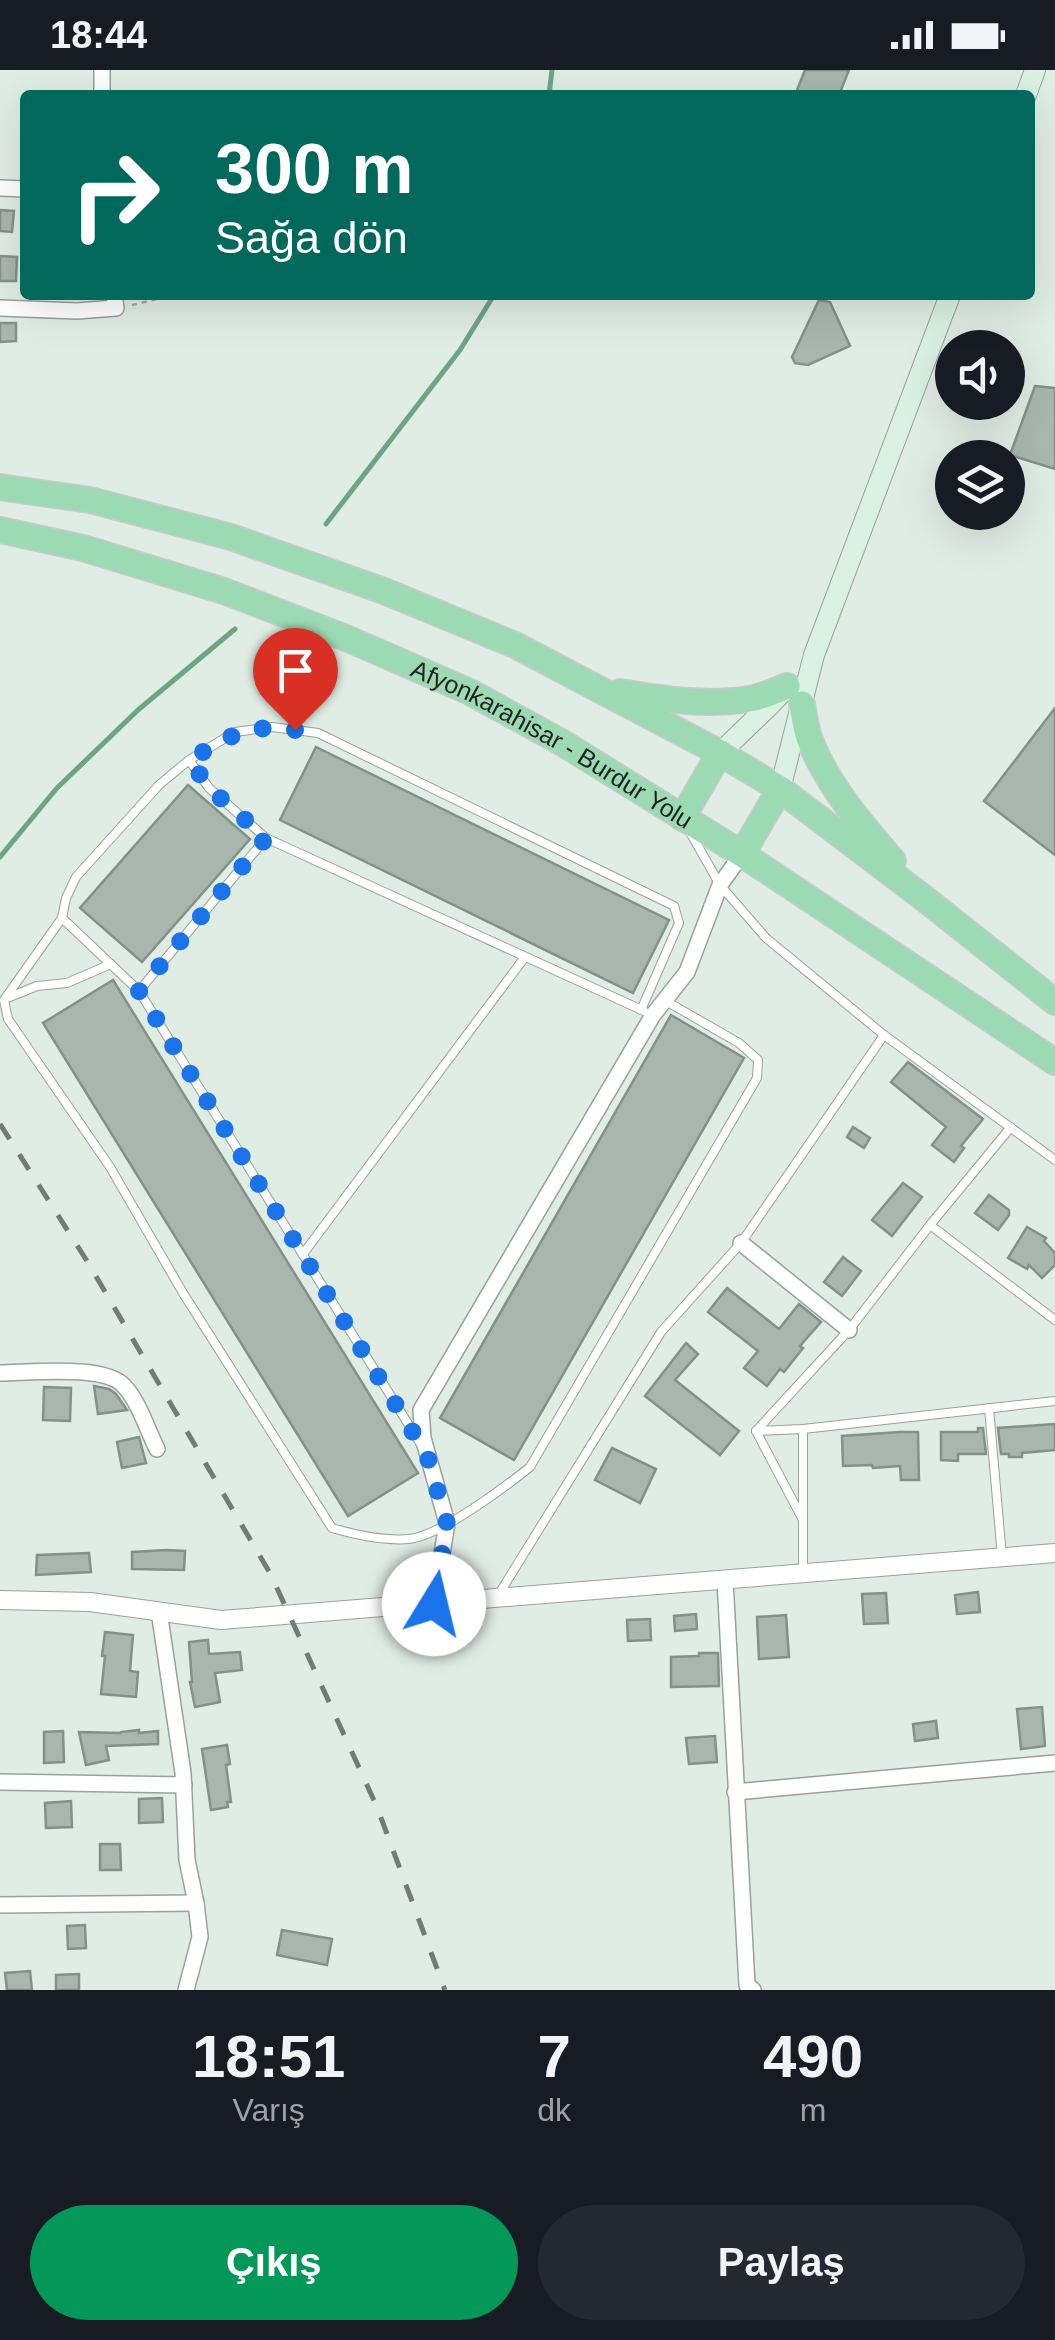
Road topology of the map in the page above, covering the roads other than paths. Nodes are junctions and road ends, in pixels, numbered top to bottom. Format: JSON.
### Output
{"nodes":[{"id":1,"x":948,"y":300,"type":"edge"},
{"id":2,"x":115,"y":301,"type":"edge"},
{"id":3,"x":0,"y":308,"type":"edge"},
{"id":4,"x":0,"y":487,"type":"edge"},
{"id":5,"x":0,"y":530,"type":"edge"},
{"id":6,"x":603,"y":690,"type":"junction"},
{"id":7,"x":794,"y":695,"type":"junction"},
{"id":8,"x":720,"y":752,"type":"junction"},
{"id":9,"x":190,"y":760,"type":"junction"},
{"id":10,"x":780,"y":789,"type":"junction"},
{"id":11,"x":682,"y":818,"type":"junction"},
{"id":12,"x":266,"y":838,"type":"junction"},
{"id":13,"x":742,"y":854,"type":"junction"},
{"id":14,"x":720,"y":885,"type":"junction"},
{"id":15,"x":925,"y":899,"type":"junction"},
{"id":16,"x":62,"y":918,"type":"junction"},
{"id":17,"x":524,"y":957,"type":"junction"},
{"id":18,"x":110,"y":964,"type":"junction"},
{"id":19,"x":139,"y":991,"type":"junction"},
{"id":20,"x":4,"y":1000,"type":"junction"},
{"id":21,"x":664,"y":1000,"type":"junction"},
{"id":22,"x":1055,"y":1002,"type":"edge"},
{"id":23,"x":647,"y":1013,"type":"junction"},
{"id":24,"x":884,"y":1035,"type":"junction"},
{"id":25,"x":1055,"y":1062,"type":"edge"},
{"id":26,"x":1010,"y":1127,"type":"junction"},
{"id":27,"x":1055,"y":1160,"type":"edge"},
{"id":28,"x":930,"y":1224,"type":"junction"},
{"id":29,"x":741,"y":1243,"type":"junction"},
{"id":30,"x":303,"y":1254,"type":"junction"},
{"id":31,"x":1055,"y":1320,"type":"edge"},
{"id":32,"x":849,"y":1330,"type":"junction"},
{"id":33,"x":0,"y":1373,"type":"edge"},
{"id":34,"x":1055,"y":1401,"type":"edge"},
{"id":35,"x":989,"y":1408,"type":"junction"},
{"id":36,"x":803,"y":1428,"type":"junction"},
{"id":37,"x":756,"y":1431,"type":"junction"},
{"id":38,"x":157,"y":1450,"type":"dead end"},
{"id":39,"x":427,"y":1455,"type":"junction"},
{"id":40,"x":803,"y":1520,"type":"junction"},
{"id":41,"x":447,"y":1523,"type":"junction"},
{"id":42,"x":1055,"y":1553,"type":"edge"},
{"id":43,"x":1002,"y":1557,"type":"junction"},
{"id":44,"x":803,"y":1573,"type":"junction"},
{"id":45,"x":726,"y":1580,"type":"junction"},
{"id":46,"x":496,"y":1598,"type":"junction"},
{"id":47,"x":0,"y":1600,"type":"edge"},
{"id":48,"x":434,"y":1604,"type":"junction"},
{"id":49,"x":159,"y":1611,"type":"junction"},
{"id":50,"x":1055,"y":1763,"type":"edge"},
{"id":51,"x":0,"y":1782,"type":"edge"},
{"id":52,"x":184,"y":1785,"type":"junction"},
{"id":53,"x":735,"y":1792,"type":"junction"},
{"id":54,"x":196,"y":1903,"type":"junction"},
{"id":55,"x":0,"y":1905,"type":"edge"},
{"id":56,"x":186,"y":1990,"type":"edge"},
{"id":57,"x":753,"y":1990,"type":"edge"}],
"edges":[{"from":1,"to":7,"type":"main road"},
{"from":2,"to":3,"type":"street"},
{"from":4,"to":6,"type":"highway"},
{"from":5,"to":11,"type":"highway","name":"Afyonkarahisar - Burdur Yolu"},
{"from":6,"to":7,"type":"highway"},
{"from":6,"to":8,"type":"highway"},
{"from":7,"to":8,"type":"main road"},
{"from":7,"to":10,"type":"main road"},
{"from":7,"to":15,"type":"highway"},
{"from":8,"to":10,"type":"highway"},
{"from":8,"to":11,"type":"highway"},
{"from":9,"to":12,"type":"lane"},
{"from":9,"to":16,"type":"lane"},
{"from":9,"to":23,"type":"lane"},
{"from":10,"to":13,"type":"highway"},
{"from":10,"to":15,"type":"highway"},
{"from":11,"to":13,"type":"highway","name":"Afyonkarahisar - Burdur Yolu"},
{"from":11,"to":14,"type":"lane"},
{"from":12,"to":17,"type":"lane"},
{"from":12,"to":19,"type":"lane"},
{"from":13,"to":14,"type":"street"},
{"from":13,"to":25,"type":"highway","name":"Afyonkarahisar - Burdur Yolu"},
{"from":14,"to":21,"type":"street"},
{"from":14,"to":24,"type":"lane"},
{"from":15,"to":22,"type":"highway"},
{"from":16,"to":18,"type":"lane"},
{"from":16,"to":20,"type":"lane"},
{"from":17,"to":23,"type":"lane"},
{"from":17,"to":30,"type":"lane"},
{"from":18,"to":19,"type":"lane"},
{"from":18,"to":20,"type":"lane"},
{"from":19,"to":30,"type":"lane"},
{"from":20,"to":41,"type":"lane"},
{"from":21,"to":23,"type":"street"},
{"from":21,"to":41,"type":"lane"},
{"from":23,"to":39,"type":"street"},
{"from":24,"to":26,"type":"lane"},
{"from":24,"to":29,"type":"lane"},
{"from":26,"to":27,"type":"lane"},
{"from":26,"to":28,"type":"lane"},
{"from":28,"to":31,"type":"lane"},
{"from":28,"to":32,"type":"lane"},
{"from":29,"to":32,"type":"street"},
{"from":29,"to":46,"type":"lane"},
{"from":30,"to":39,"type":"lane"},
{"from":32,"to":37,"type":"lane"},
{"from":33,"to":38,"type":"street"},
{"from":34,"to":35,"type":"lane"},
{"from":35,"to":36,"type":"lane"},
{"from":35,"to":43,"type":"lane"},
{"from":36,"to":37,"type":"lane"},
{"from":36,"to":40,"type":"lane"},
{"from":37,"to":40,"type":"lane"},
{"from":39,"to":41,"type":"street"},
{"from":40,"to":44,"type":"lane"},
{"from":41,"to":48,"type":"street"},
{"from":42,"to":43,"type":"street"},
{"from":43,"to":44,"type":"street"},
{"from":44,"to":45,"type":"street"},
{"from":45,"to":46,"type":"street"},
{"from":45,"to":53,"type":"street"},
{"from":46,"to":48,"type":"street"},
{"from":47,"to":49,"type":"street"},
{"from":48,"to":49,"type":"street"},
{"from":49,"to":52,"type":"street"},
{"from":50,"to":53,"type":"street"},
{"from":51,"to":52,"type":"street"},
{"from":52,"to":54,"type":"street"},
{"from":53,"to":57,"type":"street"},
{"from":54,"to":55,"type":"street"},
{"from":54,"to":56,"type":"street"}]}
